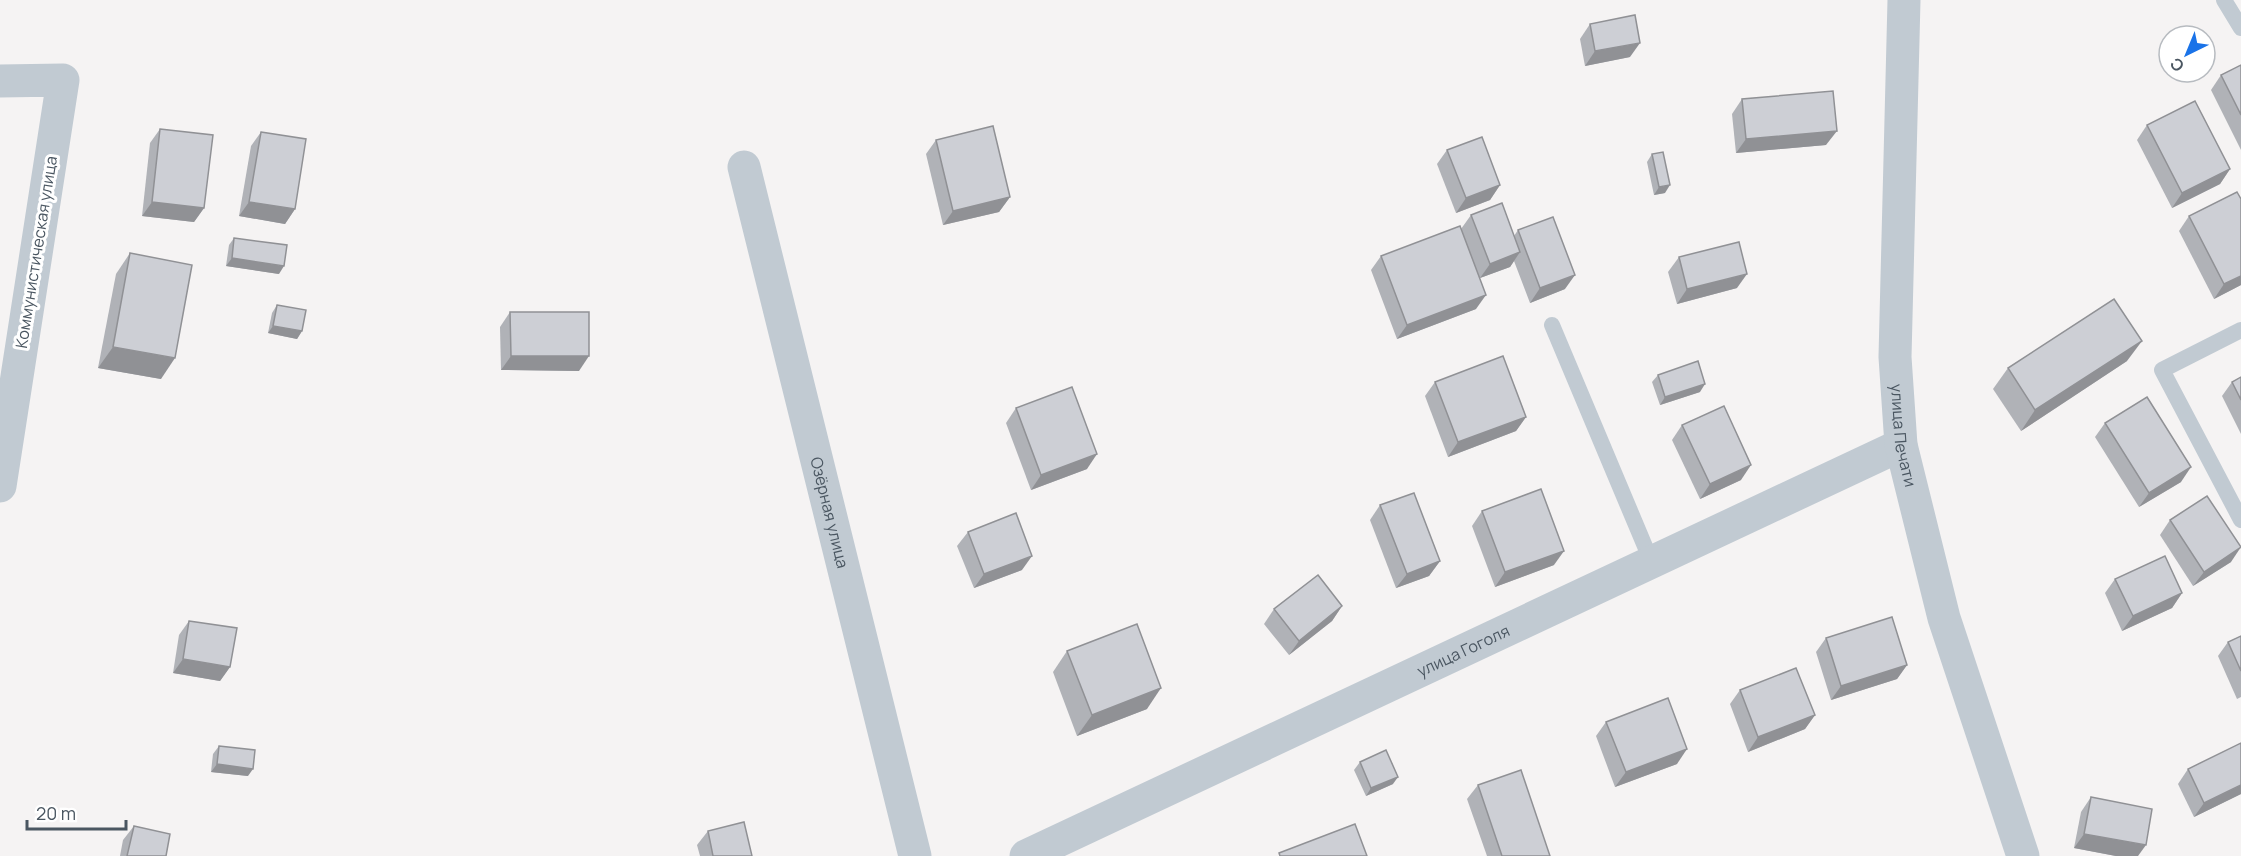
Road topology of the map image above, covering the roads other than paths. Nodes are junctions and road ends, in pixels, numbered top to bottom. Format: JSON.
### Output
{"nodes":[{"id":1,"x":1904,"y":0,"type":"edge"},
{"id":2,"x":2224,"y":0,"type":"edge"},
{"id":3,"x":2241,"y":28,"type":"edge"},
{"id":4,"x":0,"y":81,"type":"edge"},
{"id":5,"x":744,"y":167,"type":"dead end"},
{"id":6,"x":1552,"y":325,"type":"dead end"},
{"id":7,"x":2241,"y":330,"type":"edge"},
{"id":8,"x":1901,"y":445,"type":"junction"},
{"id":9,"x":0,"y":486,"type":"edge"},
{"id":10,"x":2241,"y":520,"type":"edge"},
{"id":11,"x":1652,"y":563,"type":"junction"},
{"id":12,"x":915,"y":856,"type":"edge"},
{"id":13,"x":1026,"y":856,"type":"edge"},
{"id":14,"x":2023,"y":856,"type":"edge"}],
"edges":[{"from":1,"to":8,"type":"street","name":"улица Печати"},
{"from":2,"to":3,"type":"lane"},
{"from":4,"to":9,"type":"street","name":"Коммунистическая улица"},
{"from":5,"to":12,"type":"street","name":"Озёрная улица"},
{"from":6,"to":11,"type":"lane"},
{"from":7,"to":10,"type":"lane"},
{"from":8,"to":11,"type":"street","name":"улица Гоголя"},
{"from":8,"to":14,"type":"street","name":"улица Печати"},
{"from":11,"to":13,"type":"street","name":"улица Гоголя"}]}
